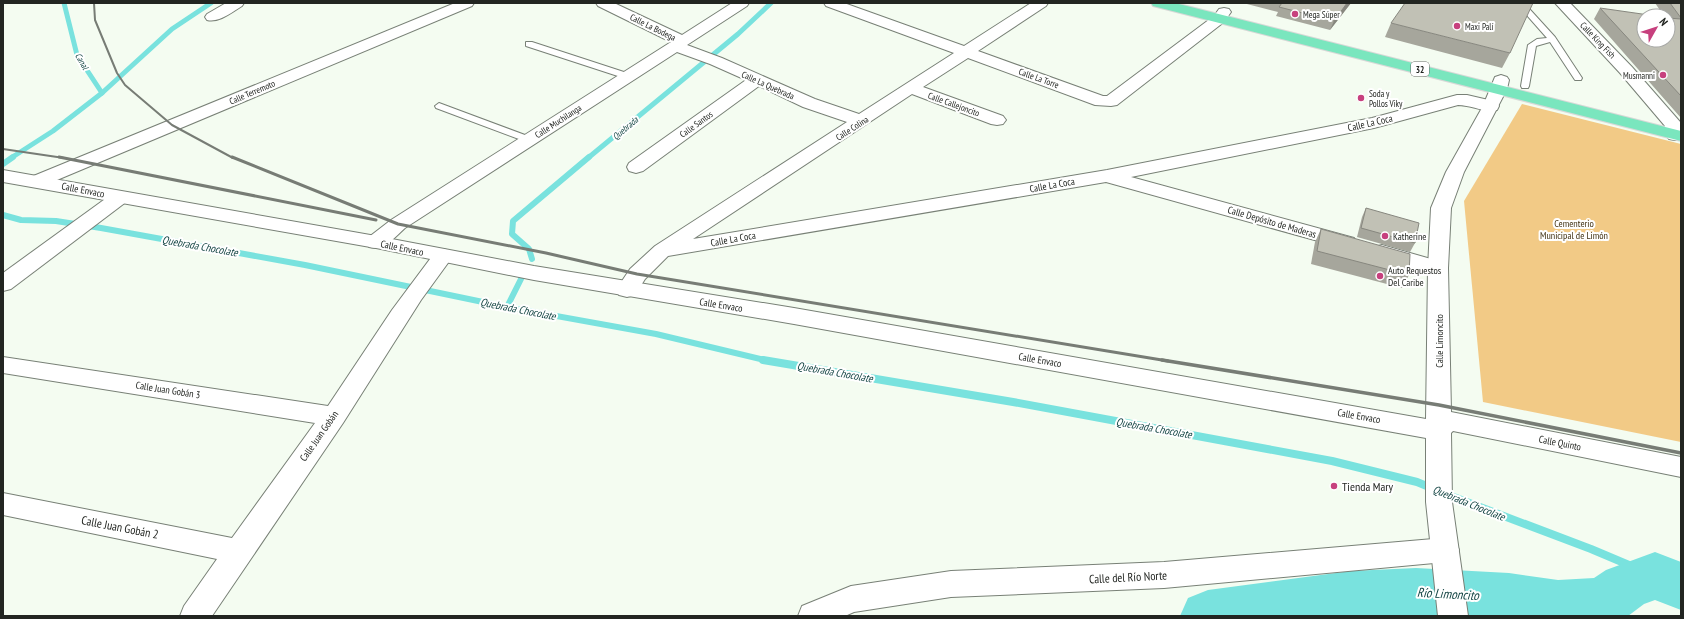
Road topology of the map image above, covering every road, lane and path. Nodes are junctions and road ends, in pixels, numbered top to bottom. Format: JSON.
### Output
{"nodes":[{"id":1,"x":237,"y":3,"type":"edge"},
{"id":2,"x":467,"y":3,"type":"edge"},
{"id":3,"x":603,"y":3,"type":"edge"},
{"id":4,"x":742,"y":3,"type":"edge"},
{"id":5,"x":831,"y":3,"type":"edge"},
{"id":6,"x":1041,"y":3,"type":"edge"},
{"id":7,"x":1158,"y":3,"type":"edge"},
{"id":8,"x":1190,"y":3,"type":"edge"},
{"id":9,"x":1520,"y":3,"type":"edge"},
{"id":10,"x":1562,"y":3,"type":"edge"},
{"id":11,"x":1222,"y":15,"type":"junction"},
{"id":12,"x":212,"y":17,"type":"dead end"},
{"id":13,"x":1552,"y":39,"type":"junction"},
{"id":14,"x":529,"y":44,"type":"dead end"},
{"id":15,"x":683,"y":46,"type":"junction"},
{"id":16,"x":967,"y":52,"type":"junction"},
{"id":17,"x":628,"y":76,"type":"junction"},
{"id":18,"x":1578,"y":78,"type":"dead end"},
{"id":19,"x":757,"y":80,"type":"junction"},
{"id":20,"x":1525,"y":86,"type":"junction"},
{"id":21,"x":911,"y":88,"type":"junction"},
{"id":22,"x":1497,"y":91,"type":"junction"},
{"id":23,"x":439,"y":106,"type":"dead end"},
{"id":24,"x":997,"y":120,"type":"dead end"},
{"id":25,"x":862,"y":121,"type":"junction"},
{"id":26,"x":1678,"y":131,"type":"edge"},
{"id":27,"x":530,"y":140,"type":"junction"},
{"id":28,"x":636,"y":167,"type":"dead end"},
{"id":29,"x":3,"y":176,"type":"edge"},
{"id":30,"x":1107,"y":176,"type":"junction"},
{"id":31,"x":38,"y":181,"type":"junction"},
{"id":32,"x":112,"y":202,"type":"junction"},
{"id":33,"x":376,"y":242,"type":"junction"},
{"id":34,"x":662,"y":251,"type":"junction"},
{"id":35,"x":443,"y":256,"type":"junction"},
{"id":36,"x":1438,"y":268,"type":"junction"},
{"id":37,"x":3,"y":284,"type":"edge"},
{"id":38,"x":626,"y":290,"type":"junction"},
{"id":39,"x":3,"y":365,"type":"edge"},
{"id":40,"x":334,"y":416,"type":"junction"},
{"id":41,"x":1440,"y":425,"type":"junction"},
{"id":42,"x":1681,"y":466,"type":"edge"},
{"id":43,"x":3,"y":504,"type":"edge"},
{"id":44,"x":238,"y":550,"type":"junction"},
{"id":45,"x":1446,"y":559,"type":"junction"},
{"id":46,"x":195,"y":616,"type":"edge"},
{"id":47,"x":814,"y":616,"type":"edge"},
{"id":48,"x":1453,"y":616,"type":"edge"}],
"edges":[{"from":1,"to":12,"type":"street"},
{"from":2,"to":31,"type":"street","name":"Calle Terremoto"},
{"from":3,"to":15,"type":"street","name":"Calle La Bodega"},
{"from":4,"to":15,"type":"street","name":"Calle Muchilanga"},
{"from":5,"to":16,"type":"street","name":"Calle La Torre"},
{"from":6,"to":16,"type":"street","name":"Calle Colina"},
{"from":7,"to":11,"type":"highway","number":"32"},
{"from":8,"to":11,"type":"highway","number":"32"},
{"from":9,"to":13,"type":"lane"},
{"from":10,"to":26,"type":"street","name":"Calle King Fish"},
{"from":11,"to":16,"type":"street","name":"Calle La Torre"},
{"from":11,"to":22,"type":"highway","number":"32"},
{"from":13,"to":18,"type":"lane"},
{"from":13,"to":20,"type":"lane"},
{"from":14,"to":17,"type":"lane"},
{"from":15,"to":17,"type":"street","name":"Calle Muchilanga"},
{"from":15,"to":19,"type":"street","name":"Calle La Quebrada"},
{"from":16,"to":21,"type":"street","name":"Calle Colina"},
{"from":17,"to":27,"type":"street","name":"Calle Muchilanga"},
{"from":19,"to":25,"type":"street","name":"Calle La Quebrada"},
{"from":19,"to":28,"type":"street","name":"Calle Santos"},
{"from":20,"to":22,"type":"highway","number":"32"},
{"from":20,"to":26,"type":"highway","number":"32"},
{"from":21,"to":24,"type":"street","name":"Calle Callejoncito"},
{"from":21,"to":25,"type":"street","name":"Calle Colina"},
{"from":22,"to":26,"type":"highway","number":"32"},
{"from":22,"to":30,"type":"street","name":"Calle La Coca"},
{"from":22,"to":36,"type":"street","name":"Calle Limoncito"},
{"from":23,"to":27,"type":"lane"},
{"from":25,"to":34,"type":"street","name":"Calle Colina"},
{"from":27,"to":33,"type":"street","name":"Calle Muchilanga"},
{"from":29,"to":31,"type":"street","name":"Calle Envaco"},
{"from":30,"to":34,"type":"street","name":"Calle La Coca"},
{"from":30,"to":36,"type":"street","name":"Calle Depósito de Maderas"},
{"from":31,"to":32,"type":"street","name":"Calle Envaco"},
{"from":32,"to":33,"type":"street","name":"Calle Envaco"},
{"from":32,"to":37,"type":"street"},
{"from":33,"to":35,"type":"street","name":"Calle Envaco"},
{"from":34,"to":38,"type":"street"},
{"from":35,"to":38,"type":"street","name":"Calle Envaco"},
{"from":35,"to":40,"type":"street","name":"Calle Juan Gobán"},
{"from":36,"to":41,"type":"street","name":"Calle Limoncito"},
{"from":38,"to":41,"type":"street","name":"Calle Envaco"},
{"from":39,"to":40,"type":"street","name":"Calle Juan Gobán 3"},
{"from":40,"to":44,"type":"street","name":"Calle Juan Gobán"},
{"from":41,"to":42,"type":"street","name":"Calle Quinto"},
{"from":41,"to":45,"type":"street","name":"Calle Limoncito"},
{"from":43,"to":44,"type":"street","name":"Calle Juan Gobán 2"},
{"from":44,"to":46,"type":"street","name":"Calle Juan Gobán"},
{"from":45,"to":47,"type":"street","name":"Calle del Río Norte"},
{"from":45,"to":48,"type":"street","name":"Calle Limoncito"}]}
